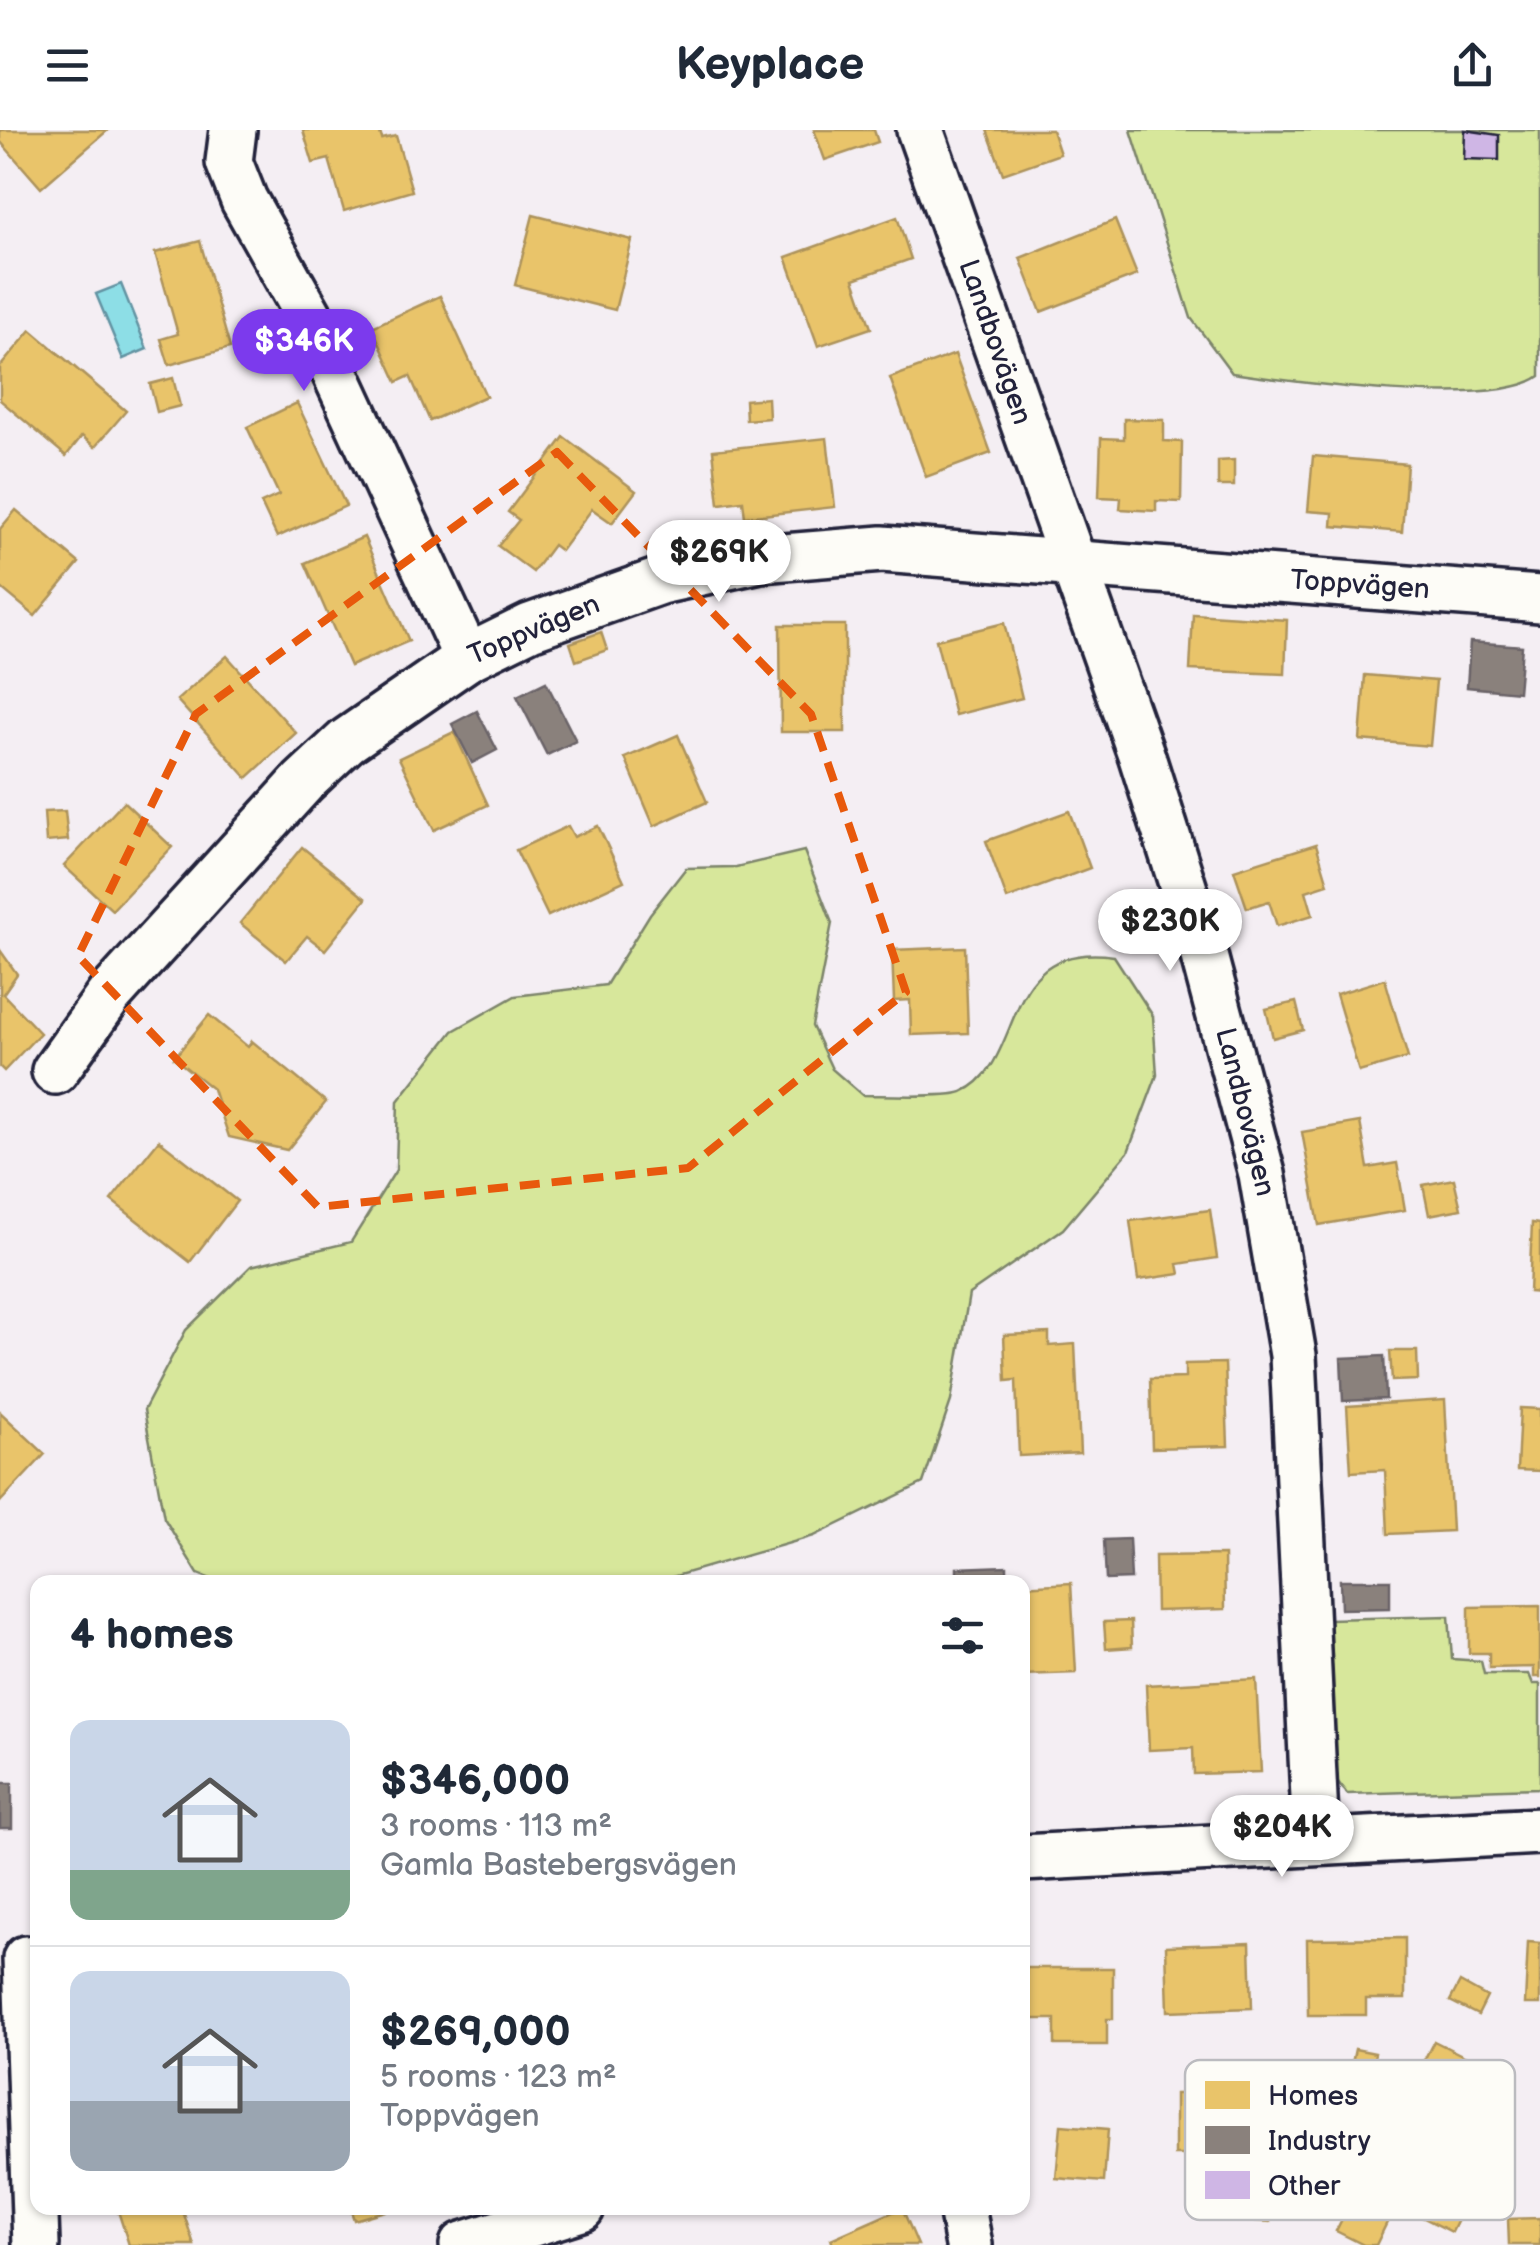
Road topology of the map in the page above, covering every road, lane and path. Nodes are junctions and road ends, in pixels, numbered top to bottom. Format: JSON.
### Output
{"nodes":[{"id":1,"x":233,"y":130,"type":"edge"},
{"id":2,"x":920,"y":130,"type":"edge"},
{"id":3,"x":1070,"y":563,"type":"junction"},
{"id":4,"x":1540,"y":598,"type":"edge"},
{"id":5,"x":467,"y":658,"type":"junction"},
{"id":6,"x":55,"y":1071,"type":"dead end"},
{"id":7,"x":1540,"y":1831,"type":"edge"},
{"id":8,"x":1316,"y":1840,"type":"junction"},
{"id":9,"x":1030,"y":1858,"type":"edge"},
{"id":10,"x":16,"y":1952,"type":"edge"},
{"id":11,"x":30,"y":2157,"type":"edge"},
{"id":12,"x":34,"y":2215,"type":"edge"},
{"id":13,"x":559,"y":2215,"type":"edge"},
{"id":14,"x":963,"y":2215,"type":"edge"},
{"id":15,"x":36,"y":2245,"type":"edge"},
{"id":16,"x":463,"y":2245,"type":"edge"},
{"id":17,"x":969,"y":2245,"type":"edge"}],
"edges":[{"from":1,"to":5,"type":"street"},
{"from":2,"to":3,"type":"street","name":"Landbovägen"},
{"from":3,"to":4,"type":"street","name":"Toppvägen"},
{"from":3,"to":5,"type":"street","name":"Toppvägen"},
{"from":3,"to":8,"type":"street","name":"Landbovägen"},
{"from":5,"to":6,"type":"street","name":"Toppvägen"},
{"from":7,"to":8,"type":"street"},
{"from":8,"to":9,"type":"street"},
{"from":10,"to":11,"type":"street"},
{"from":12,"to":15,"type":"street"},
{"from":13,"to":16,"type":"street"},
{"from":14,"to":17,"type":"street"}]}
